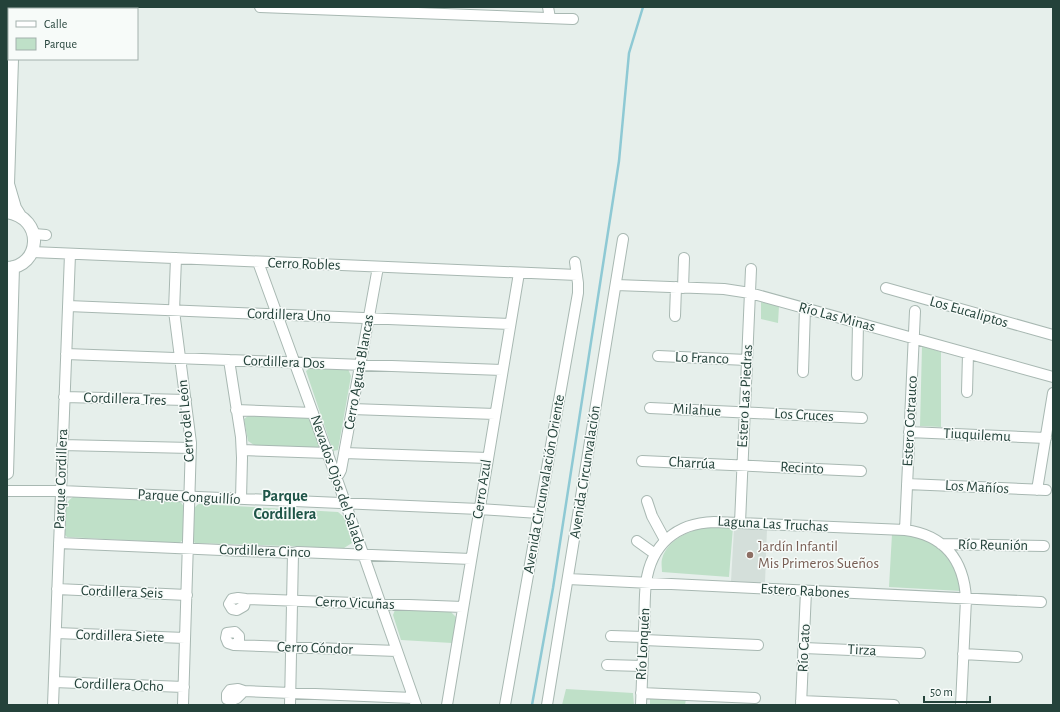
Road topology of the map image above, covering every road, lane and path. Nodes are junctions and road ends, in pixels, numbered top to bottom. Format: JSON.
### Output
{"nodes":[{"id":1,"x":260,"y":7,"type":"edge"},
{"id":2,"x":264,"y":7,"type":"edge"},
{"id":3,"x":548,"y":7,"type":"edge"},
{"id":4,"x":307,"y":8,"type":"edge"},
{"id":5,"x":352,"y":9,"type":"edge"},
{"id":6,"x":401,"y":10,"type":"edge"},
{"id":7,"x":448,"y":11,"type":"edge"},
{"id":8,"x":494,"y":11,"type":"edge"},
{"id":9,"x":550,"y":18,"type":"junction"},
{"id":10,"x":573,"y":19,"type":"dead end"},
{"id":11,"x":12,"y":60,"type":"edge"},
{"id":12,"x":7,"y":185,"type":"edge"},
{"id":13,"x":7,"y":212,"type":"edge"},
{"id":14,"x":20,"y":216,"type":"junction"},
{"id":15,"x":34,"y":234,"type":"junction"},
{"id":16,"x":46,"y":234,"type":"dead end"},
{"id":17,"x":623,"y":239,"type":"dead end"},
{"id":18,"x":32,"y":252,"type":"junction"},
{"id":19,"x":70,"y":254,"type":"junction"},
{"id":20,"x":176,"y":258,"type":"junction"},
{"id":21,"x":684,"y":258,"type":"dead end"},
{"id":22,"x":258,"y":262,"type":"junction"},
{"id":23,"x":575,"y":262,"type":"dead end"},
{"id":24,"x":10,"y":267,"type":"edge"},
{"id":25,"x":378,"y":267,"type":"junction"},
{"id":26,"x":751,"y":270,"type":"dead end"},
{"id":27,"x":519,"y":273,"type":"junction"},
{"id":28,"x":577,"y":275,"type":"junction"},
{"id":29,"x":616,"y":285,"type":"junction"},
{"id":30,"x":679,"y":288,"type":"junction"},
{"id":31,"x":886,"y":288,"type":"dead end"},
{"id":32,"x":750,"y":293,"type":"junction"},
{"id":33,"x":68,"y":306,"type":"junction"},
{"id":34,"x":805,"y":308,"type":"junction"},
{"id":35,"x":174,"y":311,"type":"junction"},
{"id":36,"x":915,"y":311,"type":"dead end"},
{"id":37,"x":277,"y":315,"type":"junction"},
{"id":38,"x":675,"y":316,"type":"dead end"},
{"id":39,"x":368,"y":318,"type":"junction"},
{"id":40,"x":858,"y":323,"type":"junction"},
{"id":41,"x":510,"y":324,"type":"junction"},
{"id":42,"x":1053,"y":335,"type":"edge"},
{"id":43,"x":914,"y":338,"type":"junction"},
{"id":44,"x":66,"y":354,"type":"junction"},
{"id":45,"x":968,"y":354,"type":"junction"},
{"id":46,"x":658,"y":356,"type":"dead end"},
{"id":47,"x":181,"y":358,"type":"junction"},
{"id":48,"x":229,"y":360,"type":"junction"},
{"id":49,"x":747,"y":360,"type":"junction"},
{"id":50,"x":295,"y":362,"type":"junction"},
{"id":51,"x":360,"y":365,"type":"junction"},
{"id":52,"x":502,"y":370,"type":"junction"},
{"id":53,"x":803,"y":372,"type":"dead end"},
{"id":54,"x":856,"y":375,"type":"dead end"},
{"id":55,"x":1053,"y":377,"type":"edge"},
{"id":56,"x":967,"y":392,"type":"dead end"},
{"id":57,"x":1053,"y":393,"type":"edge"},
{"id":58,"x":64,"y":397,"type":"junction"},
{"id":59,"x":186,"y":400,"type":"junction"},
{"id":60,"x":8,"y":407,"type":"edge"},
{"id":61,"x":650,"y":408,"type":"dead end"},
{"id":62,"x":352,"y":409,"type":"junction"},
{"id":63,"x":236,"y":410,"type":"junction"},
{"id":64,"x":745,"y":412,"type":"junction"},
{"id":65,"x":313,"y":413,"type":"junction"},
{"id":66,"x":495,"y":414,"type":"junction"},
{"id":67,"x":862,"y":418,"type":"dead end"},
{"id":68,"x":909,"y":432,"type":"junction"},
{"id":69,"x":1046,"y":438,"type":"junction"},
{"id":70,"x":62,"y":445,"type":"junction"},
{"id":71,"x":191,"y":448,"type":"junction"},
{"id":72,"x":242,"y":450,"type":"junction"},
{"id":73,"x":328,"y":453,"type":"junction"},
{"id":74,"x":344,"y":453,"type":"junction"},
{"id":75,"x":488,"y":458,"type":"junction"},
{"id":76,"x":642,"y":461,"type":"dead end"},
{"id":77,"x":742,"y":465,"type":"junction"},
{"id":78,"x":861,"y":471,"type":"dead end"},
{"id":79,"x":7,"y":474,"type":"edge"},
{"id":80,"x":336,"y":477,"type":"junction"},
{"id":81,"x":907,"y":484,"type":"junction"},
{"id":82,"x":7,"y":491,"type":"edge"},
{"id":83,"x":61,"y":491,"type":"junction"},
{"id":84,"x":189,"y":497,"type":"junction"},
{"id":85,"x":241,"y":499,"type":"junction"},
{"id":86,"x":647,"y":501,"type":"dead end"},
{"id":87,"x":346,"y":503,"type":"junction"},
{"id":88,"x":479,"y":509,"type":"junction"},
{"id":89,"x":539,"y":513,"type":"junction"},
{"id":90,"x":740,"y":523,"type":"junction"},
{"id":91,"x":905,"y":530,"type":"junction"},
{"id":92,"x":665,"y":540,"type":"junction"},
{"id":93,"x":637,"y":541,"type":"dead end"},
{"id":94,"x":59,"y":542,"type":"junction"},
{"id":95,"x":942,"y":544,"type":"junction"},
{"id":96,"x":1044,"y":546,"type":"dead end"},
{"id":97,"x":188,"y":548,"type":"junction"},
{"id":98,"x":293,"y":553,"type":"junction"},
{"id":99,"x":363,"y":554,"type":"junction"},
{"id":100,"x":655,"y":554,"type":"junction"},
{"id":101,"x":471,"y":559,"type":"junction"},
{"id":102,"x":568,"y":579,"type":"junction"},
{"id":103,"x":646,"y":583,"type":"junction"},
{"id":104,"x":57,"y":589,"type":"junction"},
{"id":105,"x":806,"y":591,"type":"junction"},
{"id":106,"x":187,"y":594,"type":"junction"},
{"id":107,"x":246,"y":599,"type":"dead end"},
{"id":108,"x":966,"y":599,"type":"junction"},
{"id":109,"x":292,"y":601,"type":"junction"},
{"id":110,"x":1042,"y":602,"type":"dead end"},
{"id":111,"x":380,"y":604,"type":"junction"},
{"id":112,"x":463,"y":607,"type":"junction"},
{"id":113,"x":56,"y":633,"type":"junction"},
{"id":114,"x":611,"y":636,"type":"dead end"},
{"id":115,"x":185,"y":638,"type":"junction"},
{"id":116,"x":644,"y":639,"type":"junction"},
{"id":117,"x":234,"y":645,"type":"dead end"},
{"id":118,"x":758,"y":646,"type":"dead end"},
{"id":119,"x":290,"y":647,"type":"junction"},
{"id":120,"x":804,"y":648,"type":"junction"},
{"id":121,"x":397,"y":651,"type":"junction"},
{"id":122,"x":920,"y":653,"type":"dead end"},
{"id":123,"x":963,"y":654,"type":"junction"},
{"id":124,"x":1017,"y":657,"type":"dead end"},
{"id":125,"x":607,"y":665,"type":"dead end"},
{"id":126,"x":642,"y":666,"type":"junction"},
{"id":127,"x":54,"y":682,"type":"junction"},
{"id":128,"x":184,"y":687,"type":"junction"},
{"id":129,"x":244,"y":691,"type":"dead end"},
{"id":130,"x":289,"y":693,"type":"junction"},
{"id":131,"x":641,"y":693,"type":"junction"},
{"id":132,"x":755,"y":698,"type":"dead end"},
{"id":133,"x":414,"y":702,"type":"edge"},
{"id":134,"x":801,"y":703,"type":"edge"},
{"id":135,"x":53,"y":705,"type":"edge"},
{"id":136,"x":183,"y":705,"type":"edge"},
{"id":137,"x":290,"y":705,"type":"edge"},
{"id":138,"x":447,"y":705,"type":"edge"},
{"id":139,"x":505,"y":705,"type":"edge"},
{"id":140,"x":547,"y":705,"type":"edge"},
{"id":141,"x":640,"y":705,"type":"edge"},
{"id":142,"x":894,"y":705,"type":"edge"},
{"id":143,"x":961,"y":705,"type":"edge"}],
"edges":[{"from":1,"to":2,"type":"street"},
{"from":2,"to":4,"type":"street"},
{"from":3,"to":9,"type":"street"},
{"from":4,"to":5,"type":"street"},
{"from":5,"to":6,"type":"street"},
{"from":6,"to":7,"type":"street"},
{"from":7,"to":8,"type":"street"},
{"from":8,"to":9,"type":"street"},
{"from":9,"to":10,"type":"street"},
{"from":11,"to":12,"type":"street"},
{"from":12,"to":14,"type":"street"},
{"from":13,"to":14,"type":"street"},
{"from":14,"to":15,"type":"street"},
{"from":15,"to":16,"type":"street"},
{"from":15,"to":18,"type":"street"},
{"from":17,"to":29,"type":"street","name":"Avenida Circunvalación"},
{"from":18,"to":19,"type":"street","name":"Cerro Robles"},
{"from":18,"to":24,"type":"street"},
{"from":19,"to":20,"type":"street","name":"Cerro Robles"},
{"from":19,"to":33,"type":"street","name":"Parque Cordillera"},
{"from":20,"to":22,"type":"street","name":"Cerro Robles"},
{"from":20,"to":35,"type":"street","name":"Cerro del León"},
{"from":21,"to":30,"type":"street"},
{"from":22,"to":25,"type":"street","name":"Cerro Robles"},
{"from":22,"to":37,"type":"street","name":"Nevados Ojos del Salado"},
{"from":23,"to":28,"type":"street","name":"Avenida Circunvalación Oriente"},
{"from":24,"to":60,"type":"street"},
{"from":25,"to":27,"type":"street","name":"Cerro Robles"},
{"from":25,"to":39,"type":"street","name":"Cerro Aguas Blancas"},
{"from":26,"to":32,"type":"street","name":"Estero Las Piedras"},
{"from":27,"to":28,"type":"street","name":"Cerro Robles"},
{"from":27,"to":41,"type":"street","name":"Cerro Azul"},
{"from":28,"to":89,"type":"street","name":"Avenida Circunvalación Oriente"},
{"from":29,"to":30,"type":"street","name":"Río Las Minas"},
{"from":29,"to":102,"type":"street","name":"Avenida Circunvalación"},
{"from":30,"to":32,"type":"street","name":"Río Las Minas"},
{"from":30,"to":38,"type":"street"},
{"from":31,"to":42,"type":"street","name":"Los Eucaliptos"},
{"from":32,"to":34,"type":"street","name":"Río Las Minas"},
{"from":32,"to":49,"type":"street","name":"Estero Las Piedras"},
{"from":33,"to":35,"type":"street","name":"Cordillera Uno"},
{"from":33,"to":44,"type":"street","name":"Parque Cordillera"},
{"from":34,"to":40,"type":"street","name":"Río Las Minas"},
{"from":34,"to":53,"type":"street"},
{"from":35,"to":37,"type":"street","name":"Cordillera Uno"},
{"from":35,"to":47,"type":"street","name":"Cerro del León"},
{"from":36,"to":43,"type":"street","name":"Estero Cotrauco"},
{"from":37,"to":39,"type":"street","name":"Cordillera Uno"},
{"from":37,"to":50,"type":"street","name":"Nevados Ojos del Salado"},
{"from":39,"to":41,"type":"street","name":"Cordillera Uno"},
{"from":39,"to":51,"type":"street","name":"Cerro Aguas Blancas"},
{"from":40,"to":43,"type":"street","name":"Río Las Minas"},
{"from":40,"to":54,"type":"street"},
{"from":41,"to":52,"type":"street","name":"Cerro Azul"},
{"from":43,"to":45,"type":"street","name":"Río Las Minas"},
{"from":43,"to":68,"type":"street","name":"Estero Cotrauco"},
{"from":44,"to":47,"type":"street","name":"Cordillera Dos"},
{"from":44,"to":58,"type":"street","name":"Parque Cordillera"},
{"from":45,"to":55,"type":"street","name":"Río Las Minas"},
{"from":45,"to":56,"type":"street"},
{"from":46,"to":49,"type":"street","name":"Lo Franco"},
{"from":47,"to":48,"type":"street","name":"Cordillera Dos"},
{"from":47,"to":59,"type":"street","name":"Cerro del León"},
{"from":48,"to":50,"type":"street","name":"Cordillera Dos"},
{"from":48,"to":63,"type":"street"},
{"from":49,"to":64,"type":"street","name":"Estero Las Piedras"},
{"from":50,"to":51,"type":"street","name":"Cordillera Dos"},
{"from":50,"to":65,"type":"street","name":"Nevados Ojos del Salado"},
{"from":51,"to":52,"type":"street","name":"Cordillera Dos"},
{"from":51,"to":62,"type":"street","name":"Cerro Aguas Blancas"},
{"from":52,"to":66,"type":"street","name":"Cerro Azul"},
{"from":57,"to":69,"type":"street"},
{"from":58,"to":59,"type":"street","name":"Cordillera Tres"},
{"from":58,"to":70,"type":"street","name":"Parque Cordillera"},
{"from":59,"to":71,"type":"street","name":"Cerro del León"},
{"from":60,"to":79,"type":"street"},
{"from":61,"to":64,"type":"street","name":"Milahue"},
{"from":62,"to":66,"type":"street"},
{"from":62,"to":74,"type":"street","name":"Cerro Aguas Blancas"},
{"from":63,"to":65,"type":"street"},
{"from":63,"to":72,"type":"street"},
{"from":64,"to":67,"type":"street","name":"Los Cruces"},
{"from":64,"to":77,"type":"street","name":"Estero Las Piedras"},
{"from":65,"to":73,"type":"street","name":"Nevados Ojos del Salado"},
{"from":66,"to":75,"type":"street","name":"Cerro Azul"},
{"from":68,"to":69,"type":"street","name":"Tiuquilemu"},
{"from":68,"to":81,"type":"street","name":"Estero Cotrauco"},
{"from":69,"to":81,"type":"street","name":"Los Mañíos"},
{"from":70,"to":71,"type":"street"},
{"from":70,"to":83,"type":"street","name":"Parque Cordillera"},
{"from":71,"to":84,"type":"street","name":"Cerro del León"},
{"from":72,"to":73,"type":"street"},
{"from":72,"to":85,"type":"street"},
{"from":73,"to":80,"type":"street","name":"Nevados Ojos del Salado"},
{"from":74,"to":75,"type":"street"},
{"from":74,"to":80,"type":"street","name":"Cerro Aguas Blancas"},
{"from":75,"to":88,"type":"street","name":"Cerro Azul"},
{"from":76,"to":77,"type":"street","name":"Charrúa"},
{"from":77,"to":78,"type":"street","name":"Recinto"},
{"from":77,"to":90,"type":"street","name":"Estero Las Piedras"},
{"from":80,"to":87,"type":"street","name":"Nevados Ojos del Salado"},
{"from":81,"to":91,"type":"street","name":"Estero Cotrauco"},
{"from":82,"to":83,"type":"street","name":"Parque Conguillío"},
{"from":83,"to":84,"type":"street","name":"Parque Conguillío"},
{"from":83,"to":94,"type":"street","name":"Parque Cordillera"},
{"from":84,"to":85,"type":"street","name":"Parque Conguillío"},
{"from":84,"to":97,"type":"street","name":"Cerro del León"},
{"from":85,"to":87,"type":"street","name":"Parque Conguillío"},
{"from":86,"to":92,"type":"street"},
{"from":87,"to":88,"type":"street","name":"Parque Conguillío"},
{"from":87,"to":99,"type":"street","name":"Nevados Ojos del Salado"},
{"from":88,"to":89,"type":"street","name":"Parque Conguillío"},
{"from":88,"to":101,"type":"street","name":"Cerro Azul"},
{"from":89,"to":139,"type":"street","name":"Avenida Circunvalación Oriente"},
{"from":90,"to":91,"type":"street","name":"Laguna Las Truchas"},
{"from":90,"to":92,"type":"street","name":"Laguna Las Truchas"},
{"from":91,"to":95,"type":"street","name":"Laguna Las Truchas"},
{"from":92,"to":100,"type":"street","name":"Laguna Las Truchas"},
{"from":93,"to":100,"type":"street"},
{"from":94,"to":97,"type":"street","name":"Cordillera Cinco"},
{"from":94,"to":104,"type":"street","name":"Parque Cordillera"},
{"from":95,"to":96,"type":"street","name":"Río Reunión"},
{"from":95,"to":108,"type":"street","name":"Laguna Las Truchas"},
{"from":97,"to":98,"type":"street","name":"Cordillera Cinco"},
{"from":97,"to":106,"type":"street","name":"Cerro del León"},
{"from":98,"to":99,"type":"street","name":"Cordillera Cinco"},
{"from":98,"to":109,"type":"street"},
{"from":99,"to":101,"type":"street","name":"Cordillera Cinco"},
{"from":99,"to":111,"type":"street","name":"Nevados Ojos del Salado"},
{"from":100,"to":103,"type":"street","name":"Laguna Las Truchas"},
{"from":101,"to":112,"type":"street","name":"Cerro Azul"},
{"from":102,"to":103,"type":"street","name":"Estero Rabones"},
{"from":102,"to":140,"type":"street","name":"Avenida Circunvalación"},
{"from":103,"to":105,"type":"street","name":"Estero Rabones"},
{"from":103,"to":116,"type":"street","name":"Río Lonquén"},
{"from":104,"to":106,"type":"street","name":"Cordillera Seis"},
{"from":104,"to":113,"type":"street","name":"Parque Cordillera"},
{"from":105,"to":108,"type":"street","name":"Estero Rabones"},
{"from":105,"to":120,"type":"street","name":"Río Cato"},
{"from":106,"to":115,"type":"street","name":"Cerro del León"},
{"from":107,"to":109,"type":"street","name":"Cerro Vicuñas"},
{"from":108,"to":110,"type":"street","name":"Estero Rabones"},
{"from":108,"to":123,"type":"street","name":"Laguna Las Truchas"},
{"from":109,"to":111,"type":"street","name":"Cerro Vicuñas"},
{"from":109,"to":119,"type":"street"},
{"from":111,"to":112,"type":"street","name":"Cerro Vicuñas"},
{"from":111,"to":121,"type":"street","name":"Nevados Ojos del Salado"},
{"from":112,"to":138,"type":"street","name":"Cerro Azul"},
{"from":113,"to":115,"type":"street","name":"Cordillera Siete"},
{"from":113,"to":127,"type":"street","name":"Parque Cordillera"},
{"from":114,"to":116,"type":"street"},
{"from":115,"to":128,"type":"street","name":"Cerro del León"},
{"from":116,"to":118,"type":"street"},
{"from":116,"to":126,"type":"street","name":"Río Lonquén"},
{"from":117,"to":119,"type":"street","name":"Cerro Cóndor"},
{"from":119,"to":121,"type":"street","name":"Cerro Cóndor"},
{"from":119,"to":130,"type":"street"},
{"from":120,"to":122,"type":"street","name":"Tirza"},
{"from":120,"to":134,"type":"street","name":"Río Cato"},
{"from":121,"to":133,"type":"street","name":"Nevados Ojos del Salado"},
{"from":123,"to":124,"type":"street"},
{"from":123,"to":143,"type":"street","name":"Laguna Las Truchas"},
{"from":125,"to":126,"type":"street"},
{"from":126,"to":131,"type":"street","name":"Río Lonquén"},
{"from":127,"to":128,"type":"street","name":"Cordillera Ocho"},
{"from":127,"to":135,"type":"street","name":"Parque Cordillera"},
{"from":128,"to":136,"type":"street","name":"Cerro del León"},
{"from":129,"to":130,"type":"street"},
{"from":130,"to":133,"type":"street"},
{"from":130,"to":137,"type":"street"},
{"from":131,"to":132,"type":"street"},
{"from":131,"to":141,"type":"street","name":"Río Lonquén"},
{"from":134,"to":142,"type":"street"}]}
